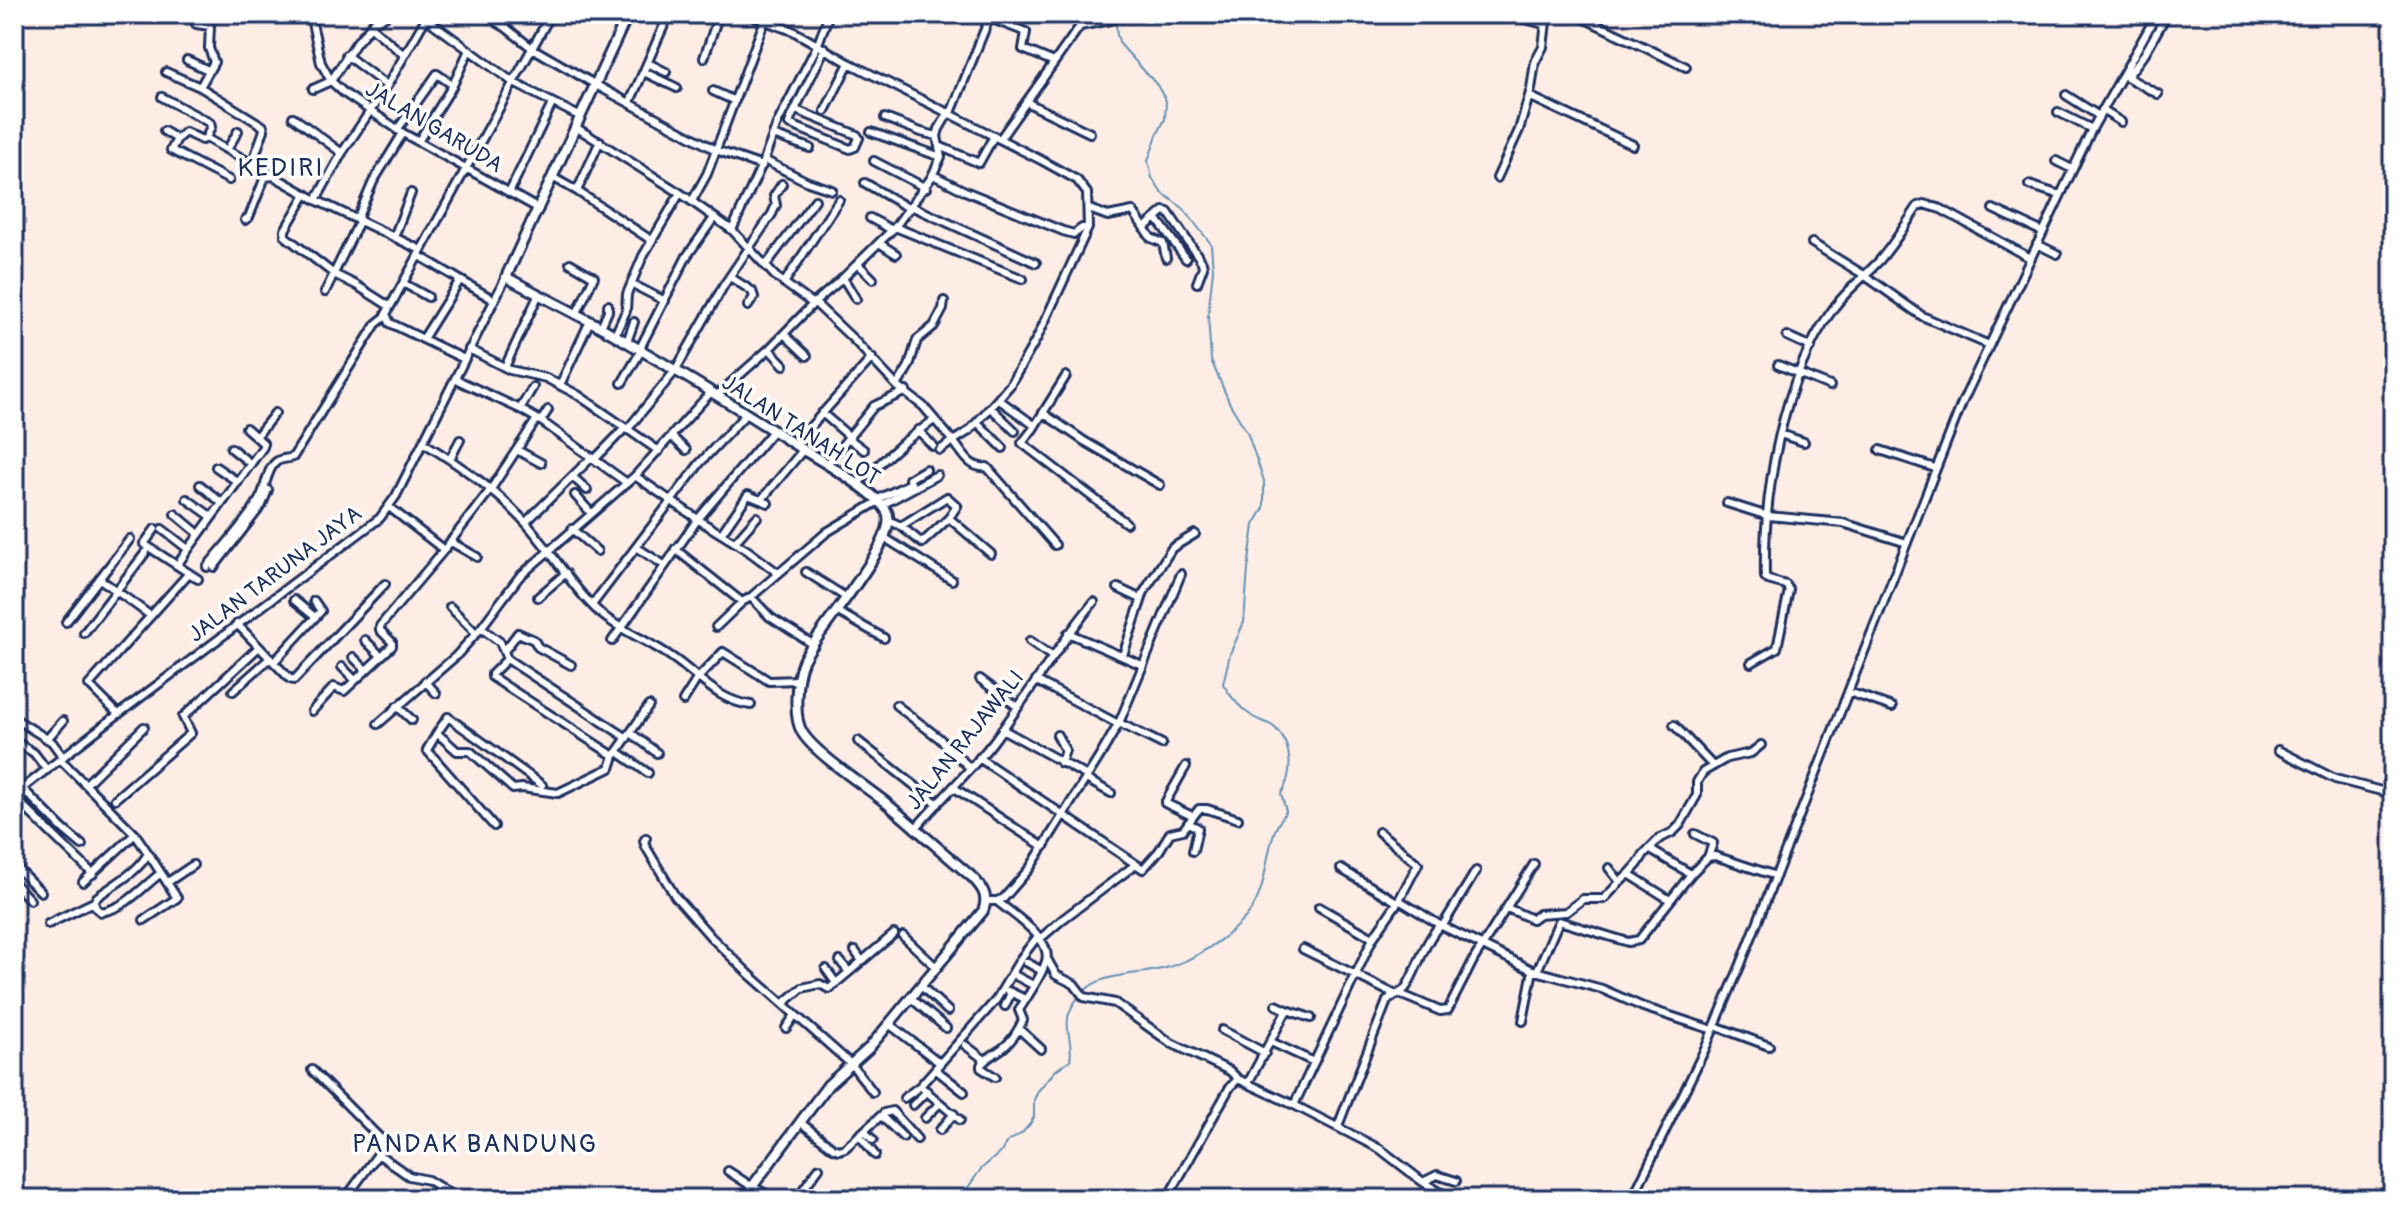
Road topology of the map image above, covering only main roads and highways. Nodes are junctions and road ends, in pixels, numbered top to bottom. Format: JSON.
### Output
{"nodes":[{"id":1,"x":628,"y":14,"type":"edge"},
{"id":2,"x":743,"y":1199,"type":"edge"}],
"edges":[{"from":1,"to":2,"type":"main road","name":"JALAN TANAH LOT"}]}
